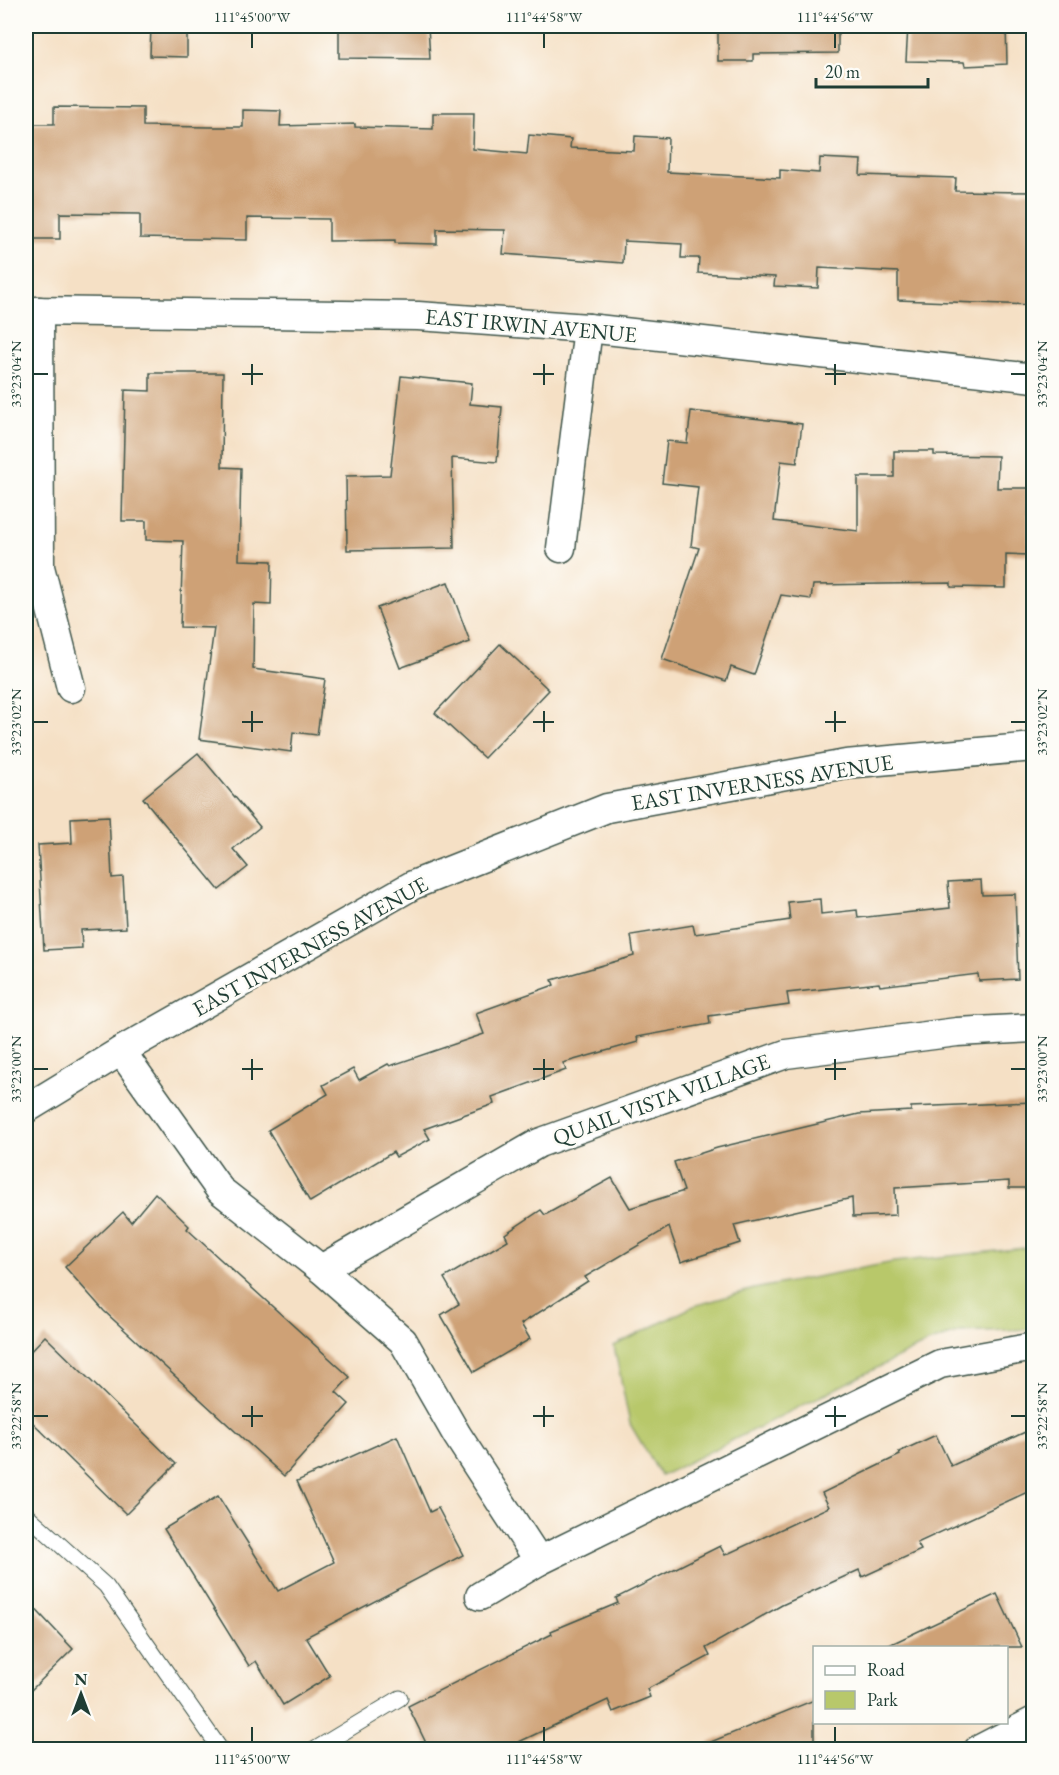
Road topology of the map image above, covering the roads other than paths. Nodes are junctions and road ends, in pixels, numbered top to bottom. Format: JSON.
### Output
{"nodes":[{"id":1,"x":32,"y":311,"type":"edge"},
{"id":2,"x":588,"y":328,"type":"junction"},
{"id":3,"x":1034,"y":378,"type":"edge"},
{"id":4,"x":561,"y":548,"type":"dead end"},
{"id":5,"x":71,"y":688,"type":"dead end"},
{"id":6,"x":1034,"y":747,"type":"edge"},
{"id":7,"x":1034,"y":1028,"type":"edge"},
{"id":8,"x":121,"y":1051,"type":"junction"},
{"id":9,"x":26,"y":1109,"type":"edge"},
{"id":10,"x":321,"y":1269,"type":"junction"},
{"id":11,"x":1034,"y":1347,"type":"edge"},
{"id":12,"x":26,"y":1514,"type":"edge"},
{"id":13,"x":539,"y":1561,"type":"junction"},
{"id":14,"x":480,"y":1596,"type":"dead end"},
{"id":15,"x":400,"y":1698,"type":"dead end"},
{"id":16,"x":1034,"y":1721,"type":"edge"},
{"id":17,"x":221,"y":1749,"type":"edge"},
{"id":18,"x":314,"y":1749,"type":"edge"},
{"id":19,"x":978,"y":1749,"type":"edge"}],
"edges":[{"from":1,"to":2,"type":"street","name":"EAST IRWIN AVENUE"},
{"from":1,"to":5,"type":"street"},
{"from":2,"to":3,"type":"street","name":"EAST IRWIN AVENUE"},
{"from":2,"to":4,"type":"street"},
{"from":6,"to":8,"type":"street","name":"EAST INVERNESS AVENUE"},
{"from":7,"to":10,"type":"street","name":"QUAIL VISTA VILLAGE"},
{"from":8,"to":9,"type":"street","name":"EAST INVERNESS AVENUE"},
{"from":8,"to":10,"type":"street"},
{"from":10,"to":13,"type":"street"},
{"from":11,"to":13,"type":"street"},
{"from":12,"to":17,"type":"lane"},
{"from":13,"to":14,"type":"street"},
{"from":15,"to":18,"type":"lane"},
{"from":16,"to":19,"type":"street"}]}
